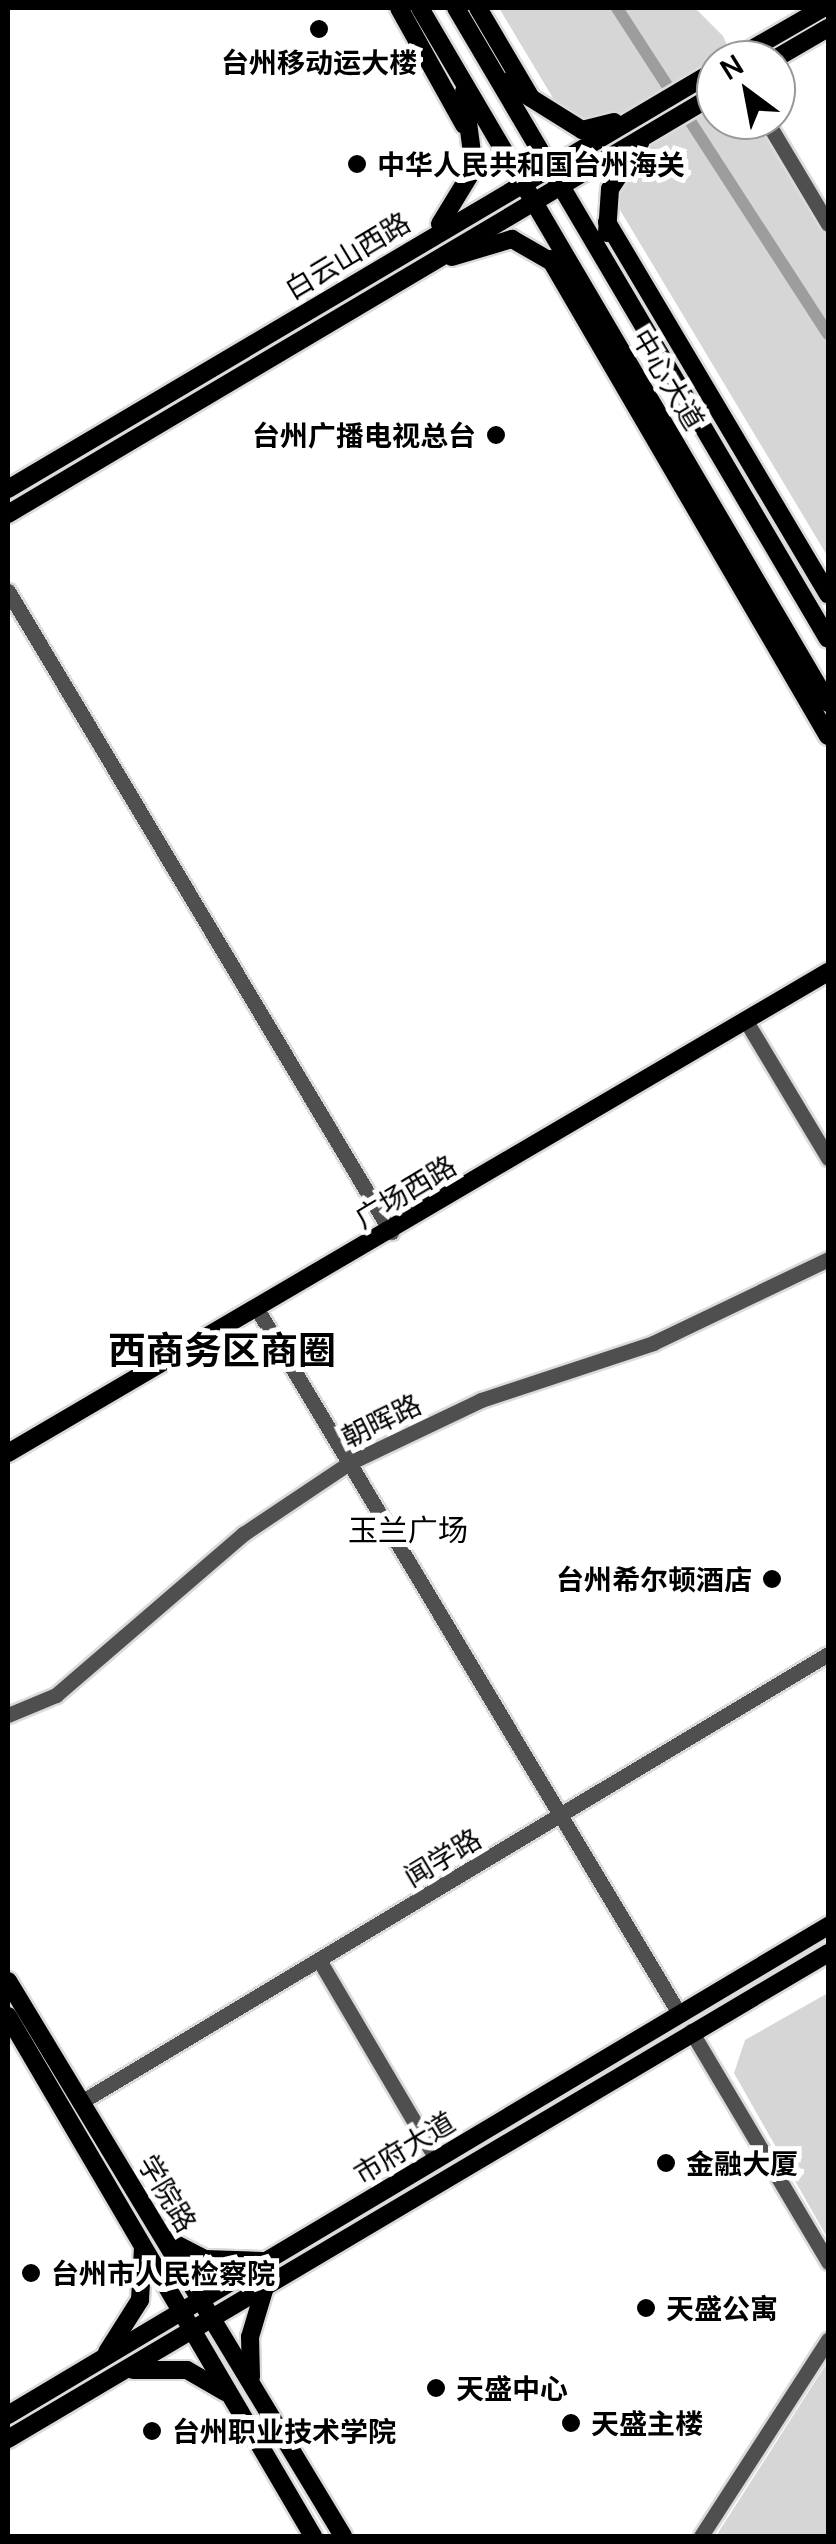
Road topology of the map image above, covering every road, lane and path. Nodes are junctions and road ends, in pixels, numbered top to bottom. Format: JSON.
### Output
{"nodes":[{"id":1,"x":399,"y":8,"type":"edge"},
{"id":2,"x":420,"y":8,"type":"edge"},
{"id":3,"x":456,"y":8,"type":"edge"},
{"id":4,"x":478,"y":8,"type":"edge"},
{"id":5,"x":823,"y":8,"type":"edge"},
{"id":6,"x":828,"y":28,"type":"edge"},
{"id":7,"x":768,"y":40,"type":"edge"},
{"id":8,"x":796,"y":47,"type":"edge"},
{"id":9,"x":497,"y":76,"type":"junction"},
{"id":10,"x":696,"y":81,"type":"edge"},
{"id":11,"x":462,"y":82,"type":"junction"},
{"id":12,"x":534,"y":102,"type":"junction"},
{"id":13,"x":696,"y":106,"type":"edge"},
{"id":14,"x":634,"y":118,"type":"junction"},
{"id":15,"x":656,"y":129,"type":"junction"},
{"id":16,"x":470,"y":136,"type":"junction"},
{"id":17,"x":778,"y":140,"type":"edge"},
{"id":18,"x":550,"y":167,"type":"junction"},
{"id":19,"x":521,"y":184,"type":"junction"},
{"id":20,"x":560,"y":184,"type":"junction"},
{"id":21,"x":532,"y":201,"type":"junction"},
{"id":22,"x":607,"y":222,"type":"junction"},
{"id":23,"x":828,"y":224,"type":"edge"},
{"id":24,"x":417,"y":246,"type":"junction"},
{"id":25,"x":550,"y":258,"type":"junction"},
{"id":26,"x":610,"y":268,"type":"junction"},
{"id":27,"x":419,"y":269,"type":"junction"},
{"id":28,"x":585,"y":291,"type":"junction"},
{"id":29,"x":8,"y":489,"type":"edge"},
{"id":30,"x":8,"y":514,"type":"edge"},
{"id":31,"x":8,"y":591,"type":"edge"},
{"id":32,"x":828,"y":594,"type":"edge"},
{"id":33,"x":828,"y":640,"type":"edge"},
{"id":34,"x":828,"y":703,"type":"edge"},
{"id":35,"x":828,"y":736,"type":"edge"},
{"id":36,"x":828,"y":972,"type":"edge"},
{"id":37,"x":746,"y":1020,"type":"junction"},
{"id":38,"x":828,"y":1158,"type":"edge"},
{"id":39,"x":391,"y":1232,"type":"junction"},
{"id":40,"x":828,"y":1259,"type":"edge"},
{"id":41,"x":257,"y":1309,"type":"junction"},
{"id":42,"x":8,"y":1453,"type":"edge"},
{"id":43,"x":350,"y":1462,"type":"junction"},
{"id":44,"x":828,"y":1654,"type":"edge"},
{"id":45,"x":8,"y":1715,"type":"edge"},
{"id":46,"x":561,"y":1816,"type":"junction"},
{"id":47,"x":828,"y":1926,"type":"edge"},
{"id":48,"x":828,"y":1953,"type":"edge"},
{"id":49,"x":319,"y":1960,"type":"junction"},
{"id":50,"x":8,"y":1981,"type":"edge"},
{"id":51,"x":680,"y":2015,"type":"junction"},
{"id":52,"x":8,"y":2016,"type":"edge"},
{"id":53,"x":691,"y":2031,"type":"junction"},
{"id":54,"x":81,"y":2102,"type":"junction"},
{"id":55,"x":437,"y":2160,"type":"junction"},
{"id":56,"x":163,"y":2238,"type":"junction"},
{"id":57,"x":142,"y":2239,"type":"junction"},
{"id":58,"x":269,"y":2260,"type":"junction"},
{"id":59,"x":828,"y":2262,"type":"edge"},
{"id":60,"x":264,"y":2287,"type":"junction"},
{"id":61,"x":202,"y":2300,"type":"junction"},
{"id":62,"x":182,"y":2312,"type":"junction"},
{"id":63,"x":213,"y":2318,"type":"junction"},
{"id":64,"x":193,"y":2329,"type":"junction"},
{"id":65,"x":828,"y":2340,"type":"edge"},
{"id":66,"x":100,"y":2360,"type":"junction"},
{"id":67,"x":122,"y":2372,"type":"junction"},
{"id":68,"x":251,"y":2382,"type":"junction"},
{"id":69,"x":239,"y":2408,"type":"junction"},
{"id":70,"x":8,"y":2414,"type":"edge"},
{"id":71,"x":8,"y":2439,"type":"edge"},
{"id":72,"x":313,"y":2536,"type":"edge"},
{"id":73,"x":343,"y":2536,"type":"edge"},
{"id":74,"x":701,"y":2536,"type":"edge"}],
"edges":[{"from":1,"to":16,"type":"main road"},
{"from":2,"to":11,"type":"main road","name":"中心大道"},
{"from":3,"to":9,"type":"main road","name":"中心大道"},
{"from":4,"to":12,"type":"main road"},
{"from":5,"to":7,"type":"main road"},
{"from":6,"to":8,"type":"main road"},
{"from":9,"to":12,"type":"main road","name":"中心大道"},
{"from":9,"to":18,"type":"main road","name":"中心大道"},
{"from":10,"to":14,"type":"main road","name":"白云山西路"},
{"from":11,"to":16,"type":"main road","name":"中心大道"},
{"from":11,"to":19,"type":"main road","name":"中心大道"},
{"from":12,"to":14,"type":"main road","name":"中心大道"},
{"from":13,"to":15,"type":"main road","name":"白云山西路"},
{"from":14,"to":18,"type":"main road","name":"白云山西路"},
{"from":15,"to":20,"type":"main road","name":"白云山西路"},
{"from":15,"to":22,"type":"main road","name":"中心大道"},
{"from":16,"to":24,"type":"main road","name":"中心大道"},
{"from":17,"to":23,"type":"street"},
{"from":18,"to":19,"type":"main road","name":"白云山西路"},
{"from":18,"to":20,"type":"main road","name":"中心大道"},
{"from":19,"to":21,"type":"main road","name":"中心大道"},
{"from":19,"to":24,"type":"main road","name":"白云山西路"},
{"from":20,"to":21,"type":"main road","name":"白云山西路"},
{"from":20,"to":26,"type":"main road","name":"中心大道"},
{"from":21,"to":27,"type":"main road","name":"白云山西路"},
{"from":21,"to":28,"type":"main road","name":"中心大道"},
{"from":22,"to":26,"type":"main road","name":"中心大道"},
{"from":22,"to":32,"type":"main road"},
{"from":24,"to":29,"type":"main road","name":"白云山西路"},
{"from":25,"to":27,"type":"main road","name":"白云山西路"},
{"from":25,"to":28,"type":"main road","name":"白云山西路"},
{"from":25,"to":35,"type":"main road"},
{"from":26,"to":33,"type":"main road","name":"中心大道"},
{"from":27,"to":30,"type":"main road","name":"白云山西路"},
{"from":28,"to":34,"type":"main road","name":"中心大道"},
{"from":31,"to":39,"type":"street"},
{"from":36,"to":37,"type":"main road","name":"广场西路"},
{"from":37,"to":38,"type":"street"},
{"from":37,"to":39,"type":"main road","name":"广场西路"},
{"from":39,"to":41,"type":"main road","name":"广场西路"},
{"from":40,"to":43,"type":"street","name":"朝晖路"},
{"from":41,"to":42,"type":"main road","name":"广场西路"},
{"from":41,"to":43,"type":"street"},
{"from":43,"to":45,"type":"street","name":"朝晖路"},
{"from":43,"to":46,"type":"street"},
{"from":44,"to":46,"type":"street","name":"闻学路"},
{"from":46,"to":49,"type":"street","name":"闻学路"},
{"from":46,"to":51,"type":"street"},
{"from":47,"to":51,"type":"main road","name":"市府大道"},
{"from":48,"to":53,"type":"main road","name":"市府大道"},
{"from":49,"to":54,"type":"street","name":"闻学路"},
{"from":49,"to":55,"type":"street"},
{"from":50,"to":54,"type":"main road","name":"学院路"},
{"from":51,"to":55,"type":"main road","name":"市府大道"},
{"from":52,"to":57,"type":"main road","name":"学院路"},
{"from":53,"to":59,"type":"street"},
{"from":53,"to":60,"type":"main road","name":"市府大道"},
{"from":54,"to":56,"type":"main road","name":"学院路"},
{"from":55,"to":58,"type":"main road","name":"市府大道"},
{"from":56,"to":58,"type":"main road"},
{"from":56,"to":61,"type":"main road","name":"学院路"},
{"from":57,"to":62,"type":"main road","name":"学院路"},
{"from":57,"to":66,"type":"main road"},
{"from":58,"to":61,"type":"main road","name":"市府大道"},
{"from":60,"to":63,"type":"main road","name":"市府大道"},
{"from":60,"to":68,"type":"main road"},
{"from":61,"to":62,"type":"main road","name":"市府大道"},
{"from":61,"to":63,"type":"main road","name":"学院路"},
{"from":62,"to":64,"type":"main road","name":"学院路"},
{"from":62,"to":66,"type":"main road","name":"市府大道"},
{"from":63,"to":64,"type":"main road","name":"市府大道"},
{"from":63,"to":68,"type":"main road","name":"学院路"},
{"from":64,"to":67,"type":"main road","name":"市府大道"},
{"from":64,"to":69,"type":"main road","name":"学院路"},
{"from":65,"to":74,"type":"street"},
{"from":66,"to":70,"type":"main road","name":"市府大道"},
{"from":67,"to":69,"type":"main road"},
{"from":67,"to":71,"type":"main road","name":"市府大道"},
{"from":68,"to":73,"type":"main road","name":"学院路"},
{"from":69,"to":72,"type":"main road","name":"学院路"}]}
